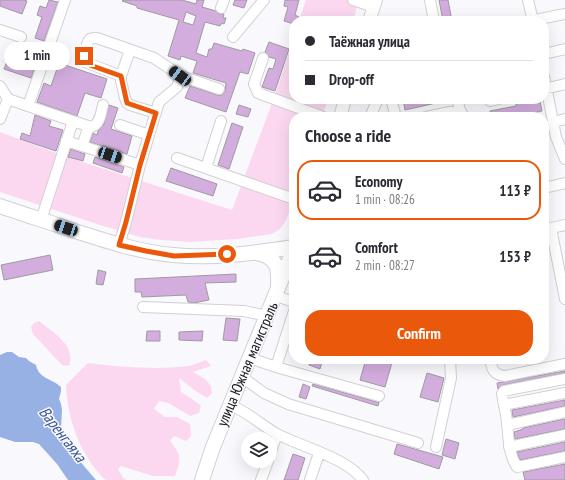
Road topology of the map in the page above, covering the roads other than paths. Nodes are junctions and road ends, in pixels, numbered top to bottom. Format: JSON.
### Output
{"nodes":[{"id":1,"x":65,"y":0,"type":"edge"},
{"id":2,"x":264,"y":0,"type":"edge"},
{"id":3,"x":353,"y":0,"type":"edge"},
{"id":4,"x":430,"y":0,"type":"edge"},
{"id":5,"x":528,"y":0,"type":"edge"},
{"id":6,"x":375,"y":3,"type":"edge"},
{"id":7,"x":565,"y":14,"type":"edge"},
{"id":8,"x":371,"y":16,"type":"edge"},
{"id":9,"x":433,"y":16,"type":"edge"},
{"id":10,"x":531,"y":16,"type":"edge"},
{"id":11,"x":549,"y":17,"type":"edge"},
{"id":12,"x":0,"y":30,"type":"edge"},
{"id":13,"x":21,"y":37,"type":"dead end"},
{"id":14,"x":232,"y":37,"type":"dead end"},
{"id":15,"x":130,"y":50,"type":"junction"},
{"id":16,"x":565,"y":50,"type":"edge"},
{"id":17,"x":549,"y":53,"type":"edge"},
{"id":18,"x":263,"y":58,"type":"dead end"},
{"id":19,"x":121,"y":76,"type":"junction"},
{"id":20,"x":180,"y":76,"type":"junction"},
{"id":21,"x":565,"y":84,"type":"edge"},
{"id":22,"x":0,"y":86,"type":"edge"},
{"id":23,"x":549,"y":88,"type":"edge"},
{"id":24,"x":219,"y":89,"type":"dead end"},
{"id":25,"x":8,"y":99,"type":"junction"},
{"id":26,"x":549,"y":104,"type":"edge"},
{"id":27,"x":103,"y":105,"type":"dead end"},
{"id":28,"x":28,"y":106,"type":"junction"},
{"id":29,"x":310,"y":112,"type":"edge"},
{"id":30,"x":156,"y":113,"type":"junction"},
{"id":31,"x":0,"y":119,"type":"edge"},
{"id":32,"x":565,"y":119,"type":"edge"},
{"id":33,"x":73,"y":121,"type":"junction"},
{"id":34,"x":221,"y":122,"type":"dead end"},
{"id":35,"x":553,"y":122,"type":"junction"},
{"id":36,"x":120,"y":125,"type":"dead end"},
{"id":37,"x":89,"y":126,"type":"junction"},
{"id":38,"x":149,"y":135,"type":"junction"},
{"id":39,"x":66,"y":141,"type":"junction"},
{"id":40,"x":82,"y":146,"type":"junction"},
{"id":41,"x":177,"y":158,"type":"dead end"},
{"id":42,"x":565,"y":159,"type":"edge"},
{"id":43,"x":140,"y":165,"type":"junction"},
{"id":44,"x":206,"y":168,"type":"junction"},
{"id":45,"x":565,"y":184,"type":"edge"},
{"id":46,"x":549,"y":187,"type":"edge"},
{"id":47,"x":289,"y":197,"type":"edge"},
{"id":48,"x":0,"y":206,"type":"edge"},
{"id":49,"x":41,"y":220,"type":"junction"},
{"id":50,"x":565,"y":225,"type":"edge"},
{"id":51,"x":549,"y":226,"type":"edge"},
{"id":52,"x":549,"y":230,"type":"edge"},
{"id":53,"x":119,"y":245,"type":"junction"},
{"id":54,"x":289,"y":249,"type":"edge"},
{"id":55,"x":252,"y":253,"type":"junction"},
{"id":56,"x":289,"y":261,"type":"edge"},
{"id":57,"x":277,"y":293,"type":"junction"},
{"id":58,"x":289,"y":299,"type":"edge"},
{"id":59,"x":565,"y":299,"type":"edge"},
{"id":60,"x":143,"y":307,"type":"dead end"},
{"id":61,"x":267,"y":316,"type":"junction"},
{"id":62,"x":289,"y":326,"type":"edge"},
{"id":63,"x":250,"y":358,"type":"junction"},
{"id":64,"x":450,"y":364,"type":"edge"},
{"id":65,"x":491,"y":364,"type":"edge"},
{"id":66,"x":565,"y":364,"type":"edge"},
{"id":67,"x":276,"y":366,"type":"junction"},
{"id":68,"x":242,"y":377,"type":"junction"},
{"id":69,"x":565,"y":379,"type":"edge"},
{"id":70,"x":565,"y":393,"type":"edge"},
{"id":71,"x":379,"y":396,"type":"dead end"},
{"id":72,"x":230,"y":405,"type":"junction"},
{"id":73,"x":504,"y":405,"type":"junction"},
{"id":74,"x":565,"y":412,"type":"edge"},
{"id":75,"x":508,"y":425,"type":"junction"},
{"id":76,"x":274,"y":432,"type":"edge"},
{"id":77,"x":277,"y":434,"type":"edge"},
{"id":78,"x":565,"y":435,"type":"edge"},
{"id":79,"x":418,"y":443,"type":"dead end"},
{"id":80,"x":436,"y":447,"type":"dead end"},
{"id":81,"x":509,"y":447,"type":"junction"},
{"id":82,"x":319,"y":452,"type":"junction"},
{"id":83,"x":565,"y":457,"type":"edge"},
{"id":84,"x":265,"y":468,"type":"edge"},
{"id":85,"x":202,"y":480,"type":"edge"},
{"id":86,"x":261,"y":480,"type":"edge"},
{"id":87,"x":310,"y":480,"type":"edge"},
{"id":88,"x":363,"y":480,"type":"edge"}],
"edges":[{"from":1,"to":28,"type":"street"},
{"from":2,"to":14,"type":"street"},
{"from":3,"to":6,"type":"street"},
{"from":4,"to":9,"type":"street"},
{"from":5,"to":10,"type":"street"},
{"from":6,"to":8,"type":"main road"},
{"from":7,"to":11,"type":"street"},
{"from":12,"to":13,"type":"street"},
{"from":15,"to":19,"type":"street"},
{"from":15,"to":19,"type":"street"},
{"from":15,"to":20,"type":"street"},
{"from":16,"to":17,"type":"street"},
{"from":18,"to":29,"type":"street"},
{"from":19,"to":30,"type":"street"},
{"from":20,"to":24,"type":"street"},
{"from":20,"to":30,"type":"street"},
{"from":21,"to":23,"type":"street"},
{"from":22,"to":25,"type":"street"},
{"from":25,"to":28,"type":"street"},
{"from":25,"to":31,"type":"street"},
{"from":26,"to":35,"type":"street"},
{"from":27,"to":37,"type":"street"},
{"from":28,"to":33,"type":"street"},
{"from":30,"to":38,"type":"street"},
{"from":32,"to":35,"type":"street"},
{"from":33,"to":37,"type":"street"},
{"from":33,"to":39,"type":"street"},
{"from":34,"to":44,"type":"street"},
{"from":35,"to":42,"type":"street"},
{"from":36,"to":38,"type":"street"},
{"from":37,"to":40,"type":"street"},
{"from":38,"to":43,"type":"street"},
{"from":39,"to":40,"type":"street"},
{"from":39,"to":49,"type":"street"},
{"from":40,"to":43,"type":"street"},
{"from":41,"to":44,"type":"street"},
{"from":43,"to":53,"type":"street"},
{"from":44,"to":47,"type":"street"},
{"from":45,"to":46,"type":"street"},
{"from":48,"to":49,"type":"highway"},
{"from":49,"to":53,"type":"highway"},
{"from":50,"to":51,"type":"street"},
{"from":52,"to":59,"type":"street"},
{"from":53,"to":55,"type":"highway"},
{"from":54,"to":55,"type":"highway"},
{"from":55,"to":57,"type":"highway"},
{"from":56,"to":57,"type":"highway","name":"улица Южная магистраль"},
{"from":57,"to":58,"type":"street"},
{"from":57,"to":61,"type":"highway","name":"улица Южная магистраль"},
{"from":60,"to":61,"type":"street"},
{"from":61,"to":63,"type":"highway","name":"улица Южная магистраль"},
{"from":62,"to":67,"type":"street"},
{"from":63,"to":67,"type":"street"},
{"from":63,"to":68,"type":"highway","name":"улица Южная магистраль"},
{"from":64,"to":80,"type":"street"},
{"from":65,"to":66,"type":"street"},
{"from":67,"to":71,"type":"street"},
{"from":68,"to":72,"type":"highway","name":"улица Южная магистраль"},
{"from":68,"to":79,"type":"street"},
{"from":69,"to":73,"type":"street"},
{"from":70,"to":73,"type":"street"},
{"from":72,"to":76,"type":"street"},
{"from":72,"to":85,"type":"highway","name":"улица Южная магистраль"},
{"from":73,"to":75,"type":"street"},
{"from":74,"to":75,"type":"street"},
{"from":75,"to":81,"type":"street"},
{"from":77,"to":82,"type":"street"},
{"from":78,"to":81,"type":"street"},
{"from":81,"to":83,"type":"street"},
{"from":82,"to":87,"type":"street"},
{"from":82,"to":88,"type":"street"},
{"from":84,"to":86,"type":"street"}]}
